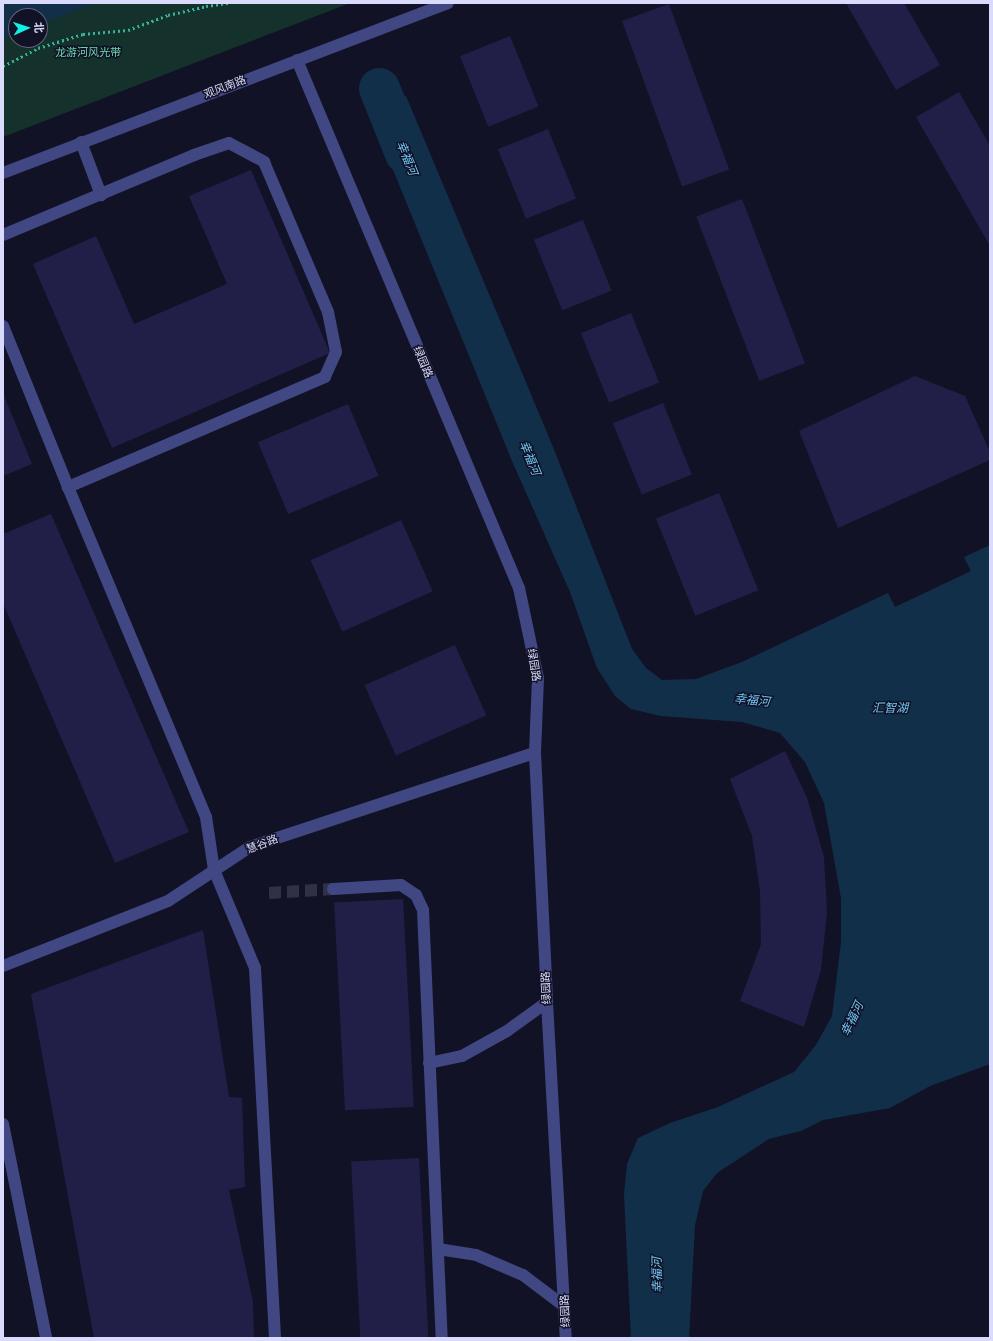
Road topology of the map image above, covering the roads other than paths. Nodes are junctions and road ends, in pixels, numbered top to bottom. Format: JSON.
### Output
{"nodes":[{"id":1,"x":448,"y":3,"type":"edge"},
{"id":2,"x":297,"y":60,"type":"junction"},
{"id":3,"x":81,"y":142,"type":"junction"},
{"id":4,"x":3,"y":173,"type":"edge"},
{"id":5,"x":101,"y":194,"type":"junction"},
{"id":6,"x":3,"y":235,"type":"edge"},
{"id":7,"x":3,"y":326,"type":"edge"},
{"id":8,"x":68,"y":487,"type":"junction"},
{"id":9,"x":535,"y":753,"type":"junction"},
{"id":10,"x":214,"y":870,"type":"junction"},
{"id":11,"x":333,"y":889,"type":"tunnel mouth"},
{"id":12,"x":3,"y":966,"type":"edge"},
{"id":13,"x":547,"y":1002,"type":"junction"},
{"id":14,"x":429,"y":1063,"type":"junction"},
{"id":15,"x":3,"y":1124,"type":"edge"},
{"id":16,"x":438,"y":1249,"type":"junction"},
{"id":17,"x":564,"y":1306,"type":"junction"},
{"id":18,"x":46,"y":1338,"type":"edge"},
{"id":19,"x":275,"y":1338,"type":"edge"},
{"id":20,"x":442,"y":1338,"type":"edge"},
{"id":21,"x":566,"y":1338,"type":"edge"}],
"edges":[{"from":1,"to":2,"type":"street","name":"观风南路"},
{"from":2,"to":3,"type":"street","name":"观风南路"},
{"from":2,"to":9,"type":"street","name":"绿园路"},
{"from":3,"to":4,"type":"street","name":"观风南路"},
{"from":3,"to":5,"type":"street"},
{"from":5,"to":6,"type":"street"},
{"from":5,"to":8,"type":"street"},
{"from":7,"to":8,"type":"street"},
{"from":8,"to":10,"type":"street"},
{"from":9,"to":10,"type":"street","name":"慧谷路"},
{"from":9,"to":13,"type":"street","name":"绿园路"},
{"from":10,"to":12,"type":"street","name":"慧谷路"},
{"from":10,"to":19,"type":"street"},
{"from":11,"to":14,"type":"street"},
{"from":13,"to":14,"type":"street"},
{"from":13,"to":17,"type":"street","name":"绿园路"},
{"from":14,"to":16,"type":"street"},
{"from":15,"to":18,"type":"street"},
{"from":16,"to":17,"type":"street"},
{"from":16,"to":20,"type":"street"},
{"from":17,"to":21,"type":"street","name":"绿园路"}]}
